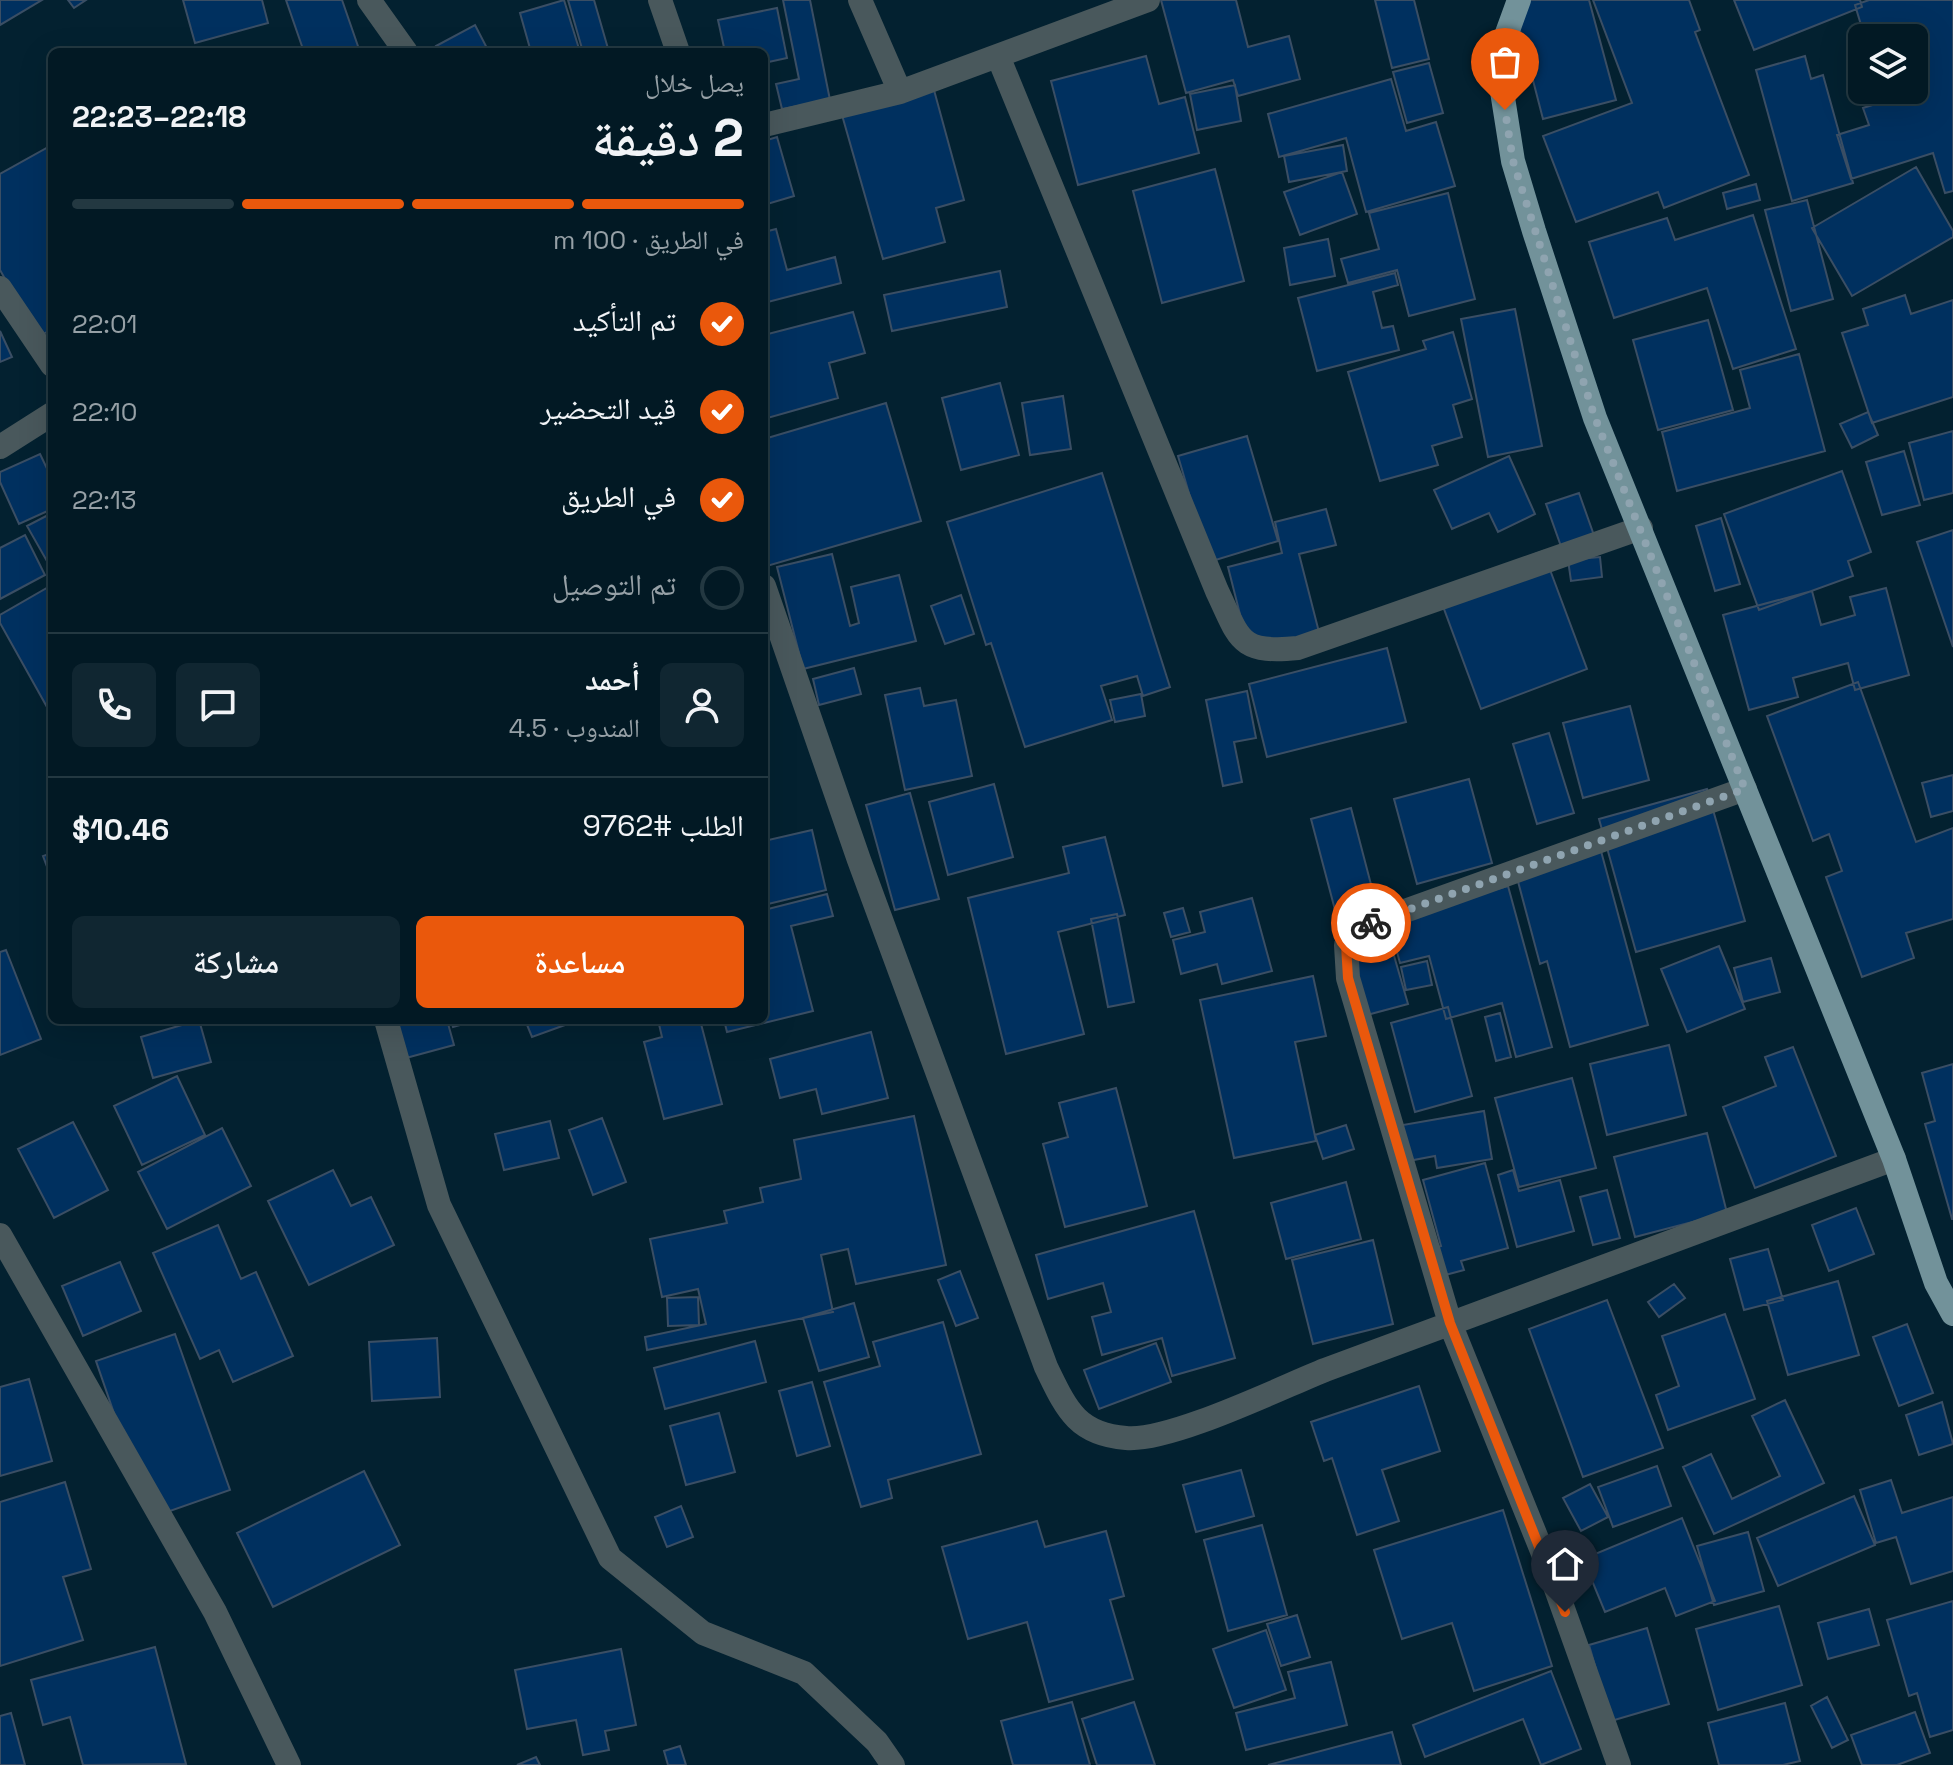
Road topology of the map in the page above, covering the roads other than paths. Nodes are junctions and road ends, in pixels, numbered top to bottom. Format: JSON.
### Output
{"nodes":[{"id":1,"x":369,"y":0,"type":"edge"},
{"id":2,"x":660,"y":0,"type":"edge"},
{"id":3,"x":860,"y":0,"type":"edge"},
{"id":4,"x":1148,"y":0,"type":"edge"},
{"id":5,"x":1519,"y":0,"type":"edge"},
{"id":6,"x":403,"y":48,"type":"edge"},
{"id":7,"x":677,"y":48,"type":"edge"},
{"id":8,"x":998,"y":56,"type":"junction"},
{"id":9,"x":900,"y":92,"type":"junction"},
{"id":10,"x":768,"y":124,"type":"edge"},
{"id":11,"x":0,"y":288,"type":"edge"},
{"id":12,"x":48,"y":359,"type":"edge"},
{"id":13,"x":48,"y":417,"type":"edge"},
{"id":14,"x":0,"y":447,"type":"edge"},
{"id":15,"x":1641,"y":528,"type":"junction"},
{"id":16,"x":768,"y":597,"type":"edge"},
{"id":17,"x":1745,"y":789,"type":"junction"},
{"id":18,"x":387,"y":1024,"type":"edge"},
{"id":19,"x":1894,"y":1159,"type":"junction"},
{"id":20,"x":0,"y":1235,"type":"edge"},
{"id":21,"x":1953,"y":1314,"type":"edge"},
{"id":22,"x":1450,"y":1323,"type":"junction"},
{"id":23,"x":289,"y":1765,"type":"edge"},
{"id":24,"x":893,"y":1765,"type":"edge"},
{"id":25,"x":1619,"y":1765,"type":"edge"}],
"edges":[{"from":1,"to":6,"type":"street"},
{"from":2,"to":7,"type":"street"},
{"from":3,"to":9,"type":"street"},
{"from":4,"to":8,"type":"street"},
{"from":5,"to":15,"type":"main road"},
{"from":8,"to":9,"type":"street"},
{"from":8,"to":15,"type":"street"},
{"from":9,"to":10,"type":"street"},
{"from":11,"to":12,"type":"street"},
{"from":13,"to":14,"type":"street"},
{"from":15,"to":17,"type":"main road"},
{"from":16,"to":22,"type":"street"},
{"from":17,"to":19,"type":"main road"},
{"from":17,"to":22,"type":"street"},
{"from":18,"to":24,"type":"street"},
{"from":19,"to":21,"type":"main road"},
{"from":19,"to":22,"type":"street"},
{"from":20,"to":23,"type":"street"},
{"from":22,"to":25,"type":"street"}]}
